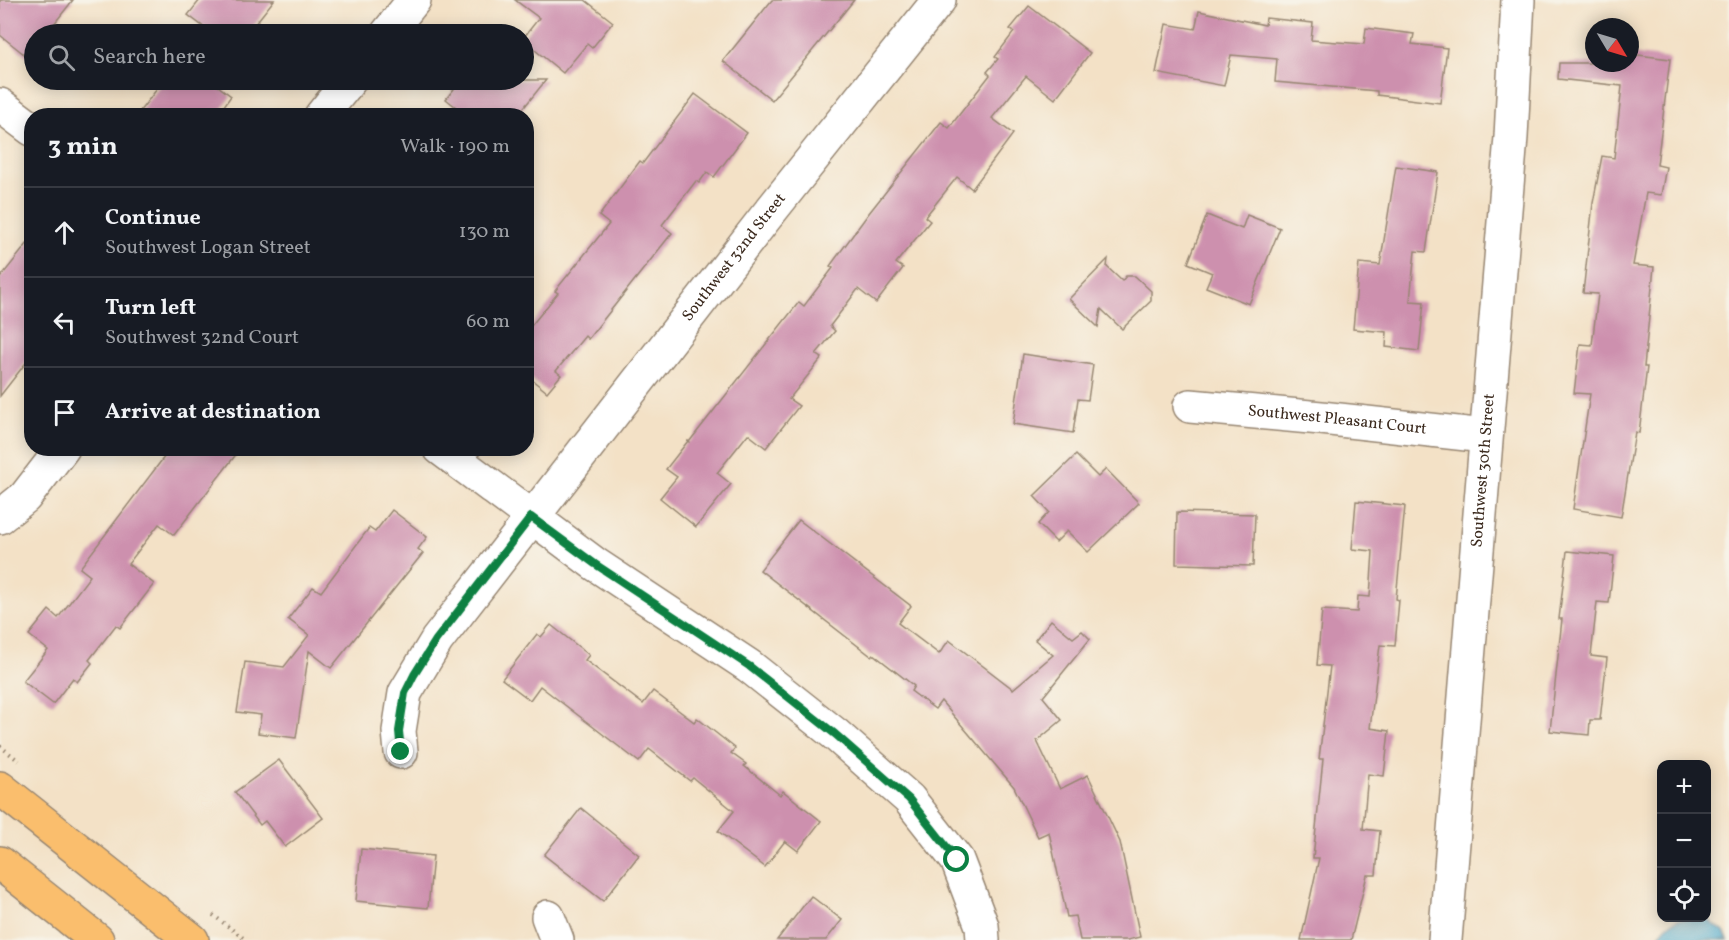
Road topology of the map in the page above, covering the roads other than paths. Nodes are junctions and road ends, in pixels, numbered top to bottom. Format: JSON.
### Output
{"nodes":[{"id":1,"x":414,"y":0,"type":"edge"},
{"id":2,"x":939,"y":0,"type":"edge"},
{"id":3,"x":1518,"y":0,"type":"edge"},
{"id":4,"x":395,"y":24,"type":"edge"},
{"id":5,"x":342,"y":90,"type":"edge"},
{"id":6,"x":0,"y":105,"type":"edge"},
{"id":7,"x":327,"y":108,"type":"edge"},
{"id":8,"x":24,"y":123,"type":"edge"},
{"id":9,"x":1191,"y":406,"type":"dead end"},
{"id":10,"x":1485,"y":436,"type":"junction"},
{"id":11,"x":57,"y":456,"type":"edge"},
{"id":12,"x":451,"y":456,"type":"edge"},
{"id":13,"x":0,"y":517,"type":"edge"},
{"id":14,"x":531,"y":517,"type":"junction"},
{"id":15,"x":401,"y":752,"type":"dead end"},
{"id":16,"x":0,"y":788,"type":"edge"},
{"id":17,"x":0,"y":863,"type":"edge"},
{"id":18,"x":97,"y":940,"type":"edge"},
{"id":19,"x":192,"y":940,"type":"edge"},
{"id":20,"x":983,"y":940,"type":"edge"},
{"id":21,"x":1445,"y":940,"type":"edge"}],
"edges":[{"from":1,"to":4,"type":"street"},
{"from":2,"to":14,"type":"street","name":"Southwest 32nd Street"},
{"from":3,"to":10,"type":"street","name":"Southwest 30th Street"},
{"from":5,"to":7,"type":"street"},
{"from":6,"to":8,"type":"street"},
{"from":9,"to":10,"type":"street","name":"Southwest Pleasant Court"},
{"from":10,"to":21,"type":"street","name":"Southwest 30th Street"},
{"from":11,"to":13,"type":"street"},
{"from":12,"to":14,"type":"street"},
{"from":14,"to":15,"type":"street","name":"Southwest 32nd Street"},
{"from":14,"to":20,"type":"street"},
{"from":16,"to":19,"type":"main road"},
{"from":17,"to":18,"type":"main road"}]}
